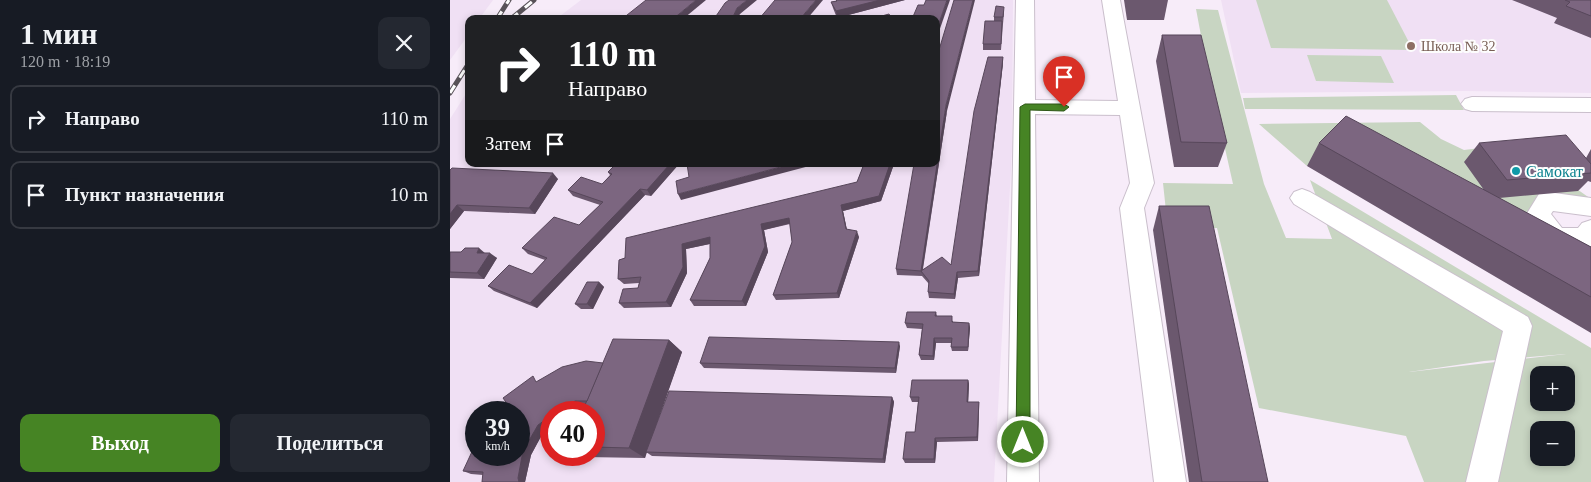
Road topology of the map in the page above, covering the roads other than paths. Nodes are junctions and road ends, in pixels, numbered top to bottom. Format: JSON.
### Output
{"nodes":[{"id":1,"x":1026,"y":0,"type":"edge"},
{"id":2,"x":1111,"y":0,"type":"edge"},
{"id":3,"x":1472,"y":104,"type":"dead end"},
{"id":4,"x":1591,"y":105,"type":"edge"},
{"id":5,"x":1025,"y":107,"type":"junction"},
{"id":6,"x":1129,"y":108,"type":"junction"},
{"id":7,"x":1302,"y":198,"type":"dead end"},
{"id":8,"x":1591,"y":207,"type":"edge"},
{"id":9,"x":1591,"y":230,"type":"edge"},
{"id":10,"x":1023,"y":482,"type":"edge"},
{"id":11,"x":1170,"y":482,"type":"edge"},
{"id":12,"x":1482,"y":482,"type":"edge"}],
"edges":[{"from":1,"to":5,"type":"street"},
{"from":2,"to":6,"type":"street"},
{"from":3,"to":4,"type":"street"},
{"from":5,"to":6,"type":"street"},
{"from":5,"to":10,"type":"street"},
{"from":6,"to":11,"type":"street"},
{"from":7,"to":12,"type":"street"},
{"from":8,"to":9,"type":"street"}]}
